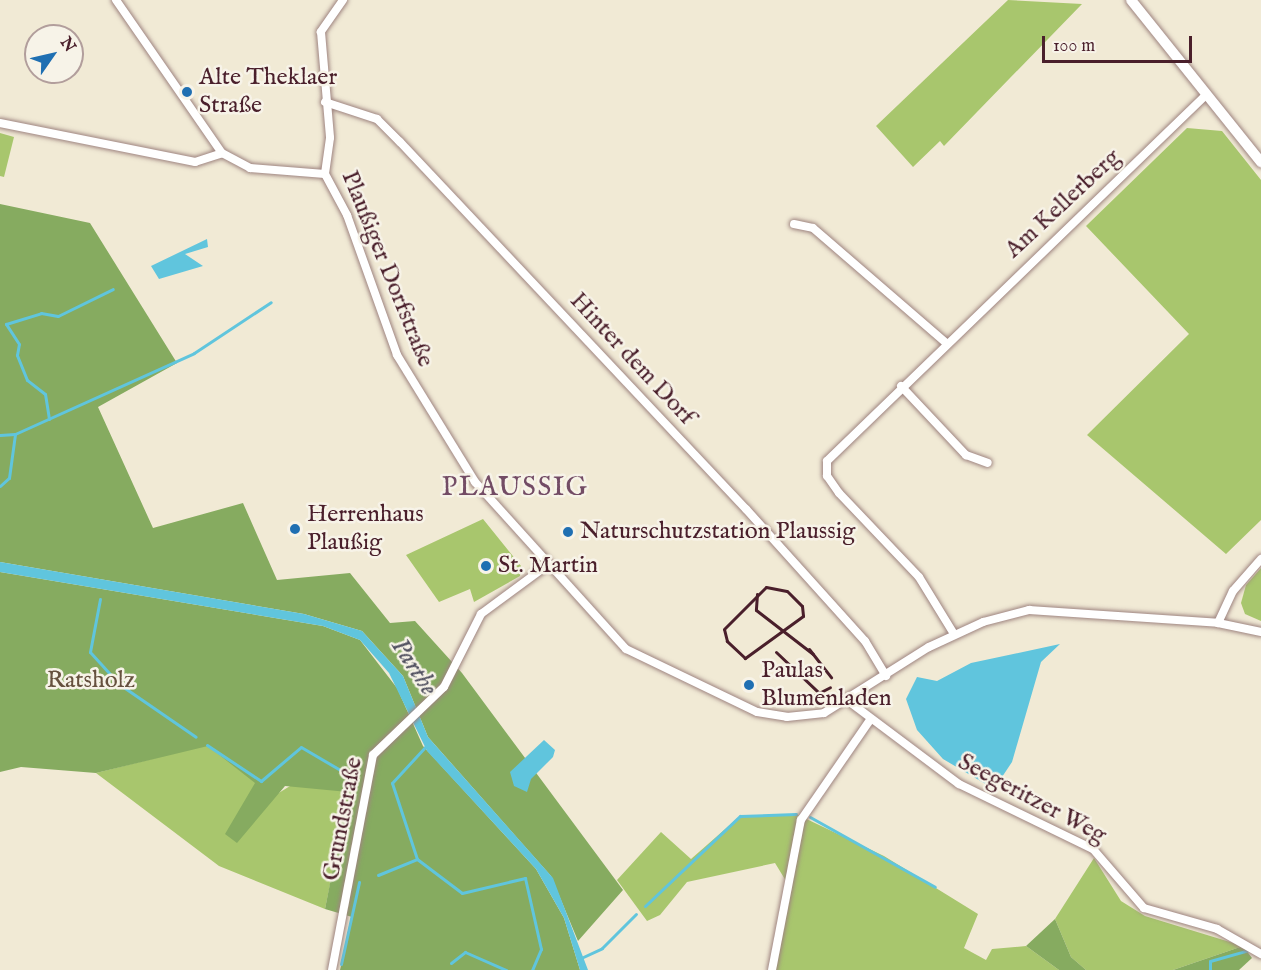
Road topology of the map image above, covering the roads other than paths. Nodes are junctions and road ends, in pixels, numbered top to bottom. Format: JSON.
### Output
{"nodes":[{"id":1,"x":116,"y":0,"type":"edge"},
{"id":2,"x":343,"y":0,"type":"edge"},
{"id":3,"x":1131,"y":0,"type":"edge"},
{"id":4,"x":1207,"y":94,"type":"junction"},
{"id":5,"x":325,"y":102,"type":"junction"},
{"id":6,"x":0,"y":123,"type":"edge"},
{"id":7,"x":222,"y":153,"type":"junction"},
{"id":8,"x":1261,"y":162,"type":"edge"},
{"id":9,"x":325,"y":174,"type":"junction"},
{"id":10,"x":794,"y":224,"type":"dead end"},
{"id":11,"x":945,"y":342,"type":"junction"},
{"id":12,"x":901,"y":386,"type":"junction"},
{"id":13,"x":988,"y":463,"type":"dead end"},
{"id":14,"x":1261,"y":559,"type":"edge"},
{"id":15,"x":546,"y":566,"type":"junction"},
{"id":16,"x":1218,"y":623,"type":"junction"},
{"id":17,"x":1261,"y":632,"type":"edge"},
{"id":18,"x":954,"y":634,"type":"junction"},
{"id":19,"x":886,"y":676,"type":"junction"},
{"id":20,"x":847,"y":700,"type":"junction"},
{"id":21,"x":870,"y":720,"type":"junction"},
{"id":22,"x":1261,"y":954,"type":"edge"},
{"id":23,"x":332,"y":970,"type":"edge"},
{"id":24,"x":772,"y":970,"type":"edge"}],
"edges":[{"from":1,"to":7,"type":"street"},
{"from":2,"to":5,"type":"street","name":"Plaußiger Dorfstraße"},
{"from":3,"to":4,"type":"main road"},
{"from":4,"to":8,"type":"main road"},
{"from":4,"to":11,"type":"street","name":"Am Kellerberg"},
{"from":5,"to":9,"type":"street","name":"Plaußiger Dorfstraße"},
{"from":5,"to":19,"type":"street","name":"Hinter dem Dorf"},
{"from":6,"to":7,"type":"street"},
{"from":7,"to":9,"type":"street"},
{"from":9,"to":15,"type":"street","name":"Plaußiger Dorfstraße"},
{"from":10,"to":11,"type":"street"},
{"from":11,"to":12,"type":"street","name":"Am Kellerberg"},
{"from":12,"to":13,"type":"street"},
{"from":12,"to":18,"type":"street","name":"Am Kellerberg"},
{"from":14,"to":16,"type":"street"},
{"from":15,"to":20,"type":"street","name":"Plaußiger Dorfstraße"},
{"from":15,"to":23,"type":"street","name":"Grundstraße"},
{"from":16,"to":17,"type":"street","name":"Plaußiger Dorfstraße"},
{"from":16,"to":18,"type":"street","name":"Plaußiger Dorfstraße"},
{"from":18,"to":19,"type":"street","name":"Plaußiger Dorfstraße"},
{"from":19,"to":20,"type":"street","name":"Plaußiger Dorfstraße"},
{"from":20,"to":21,"type":"street","name":"Seegeritzer Weg"},
{"from":21,"to":22,"type":"street","name":"Seegeritzer Weg"},
{"from":21,"to":24,"type":"street"}]}
